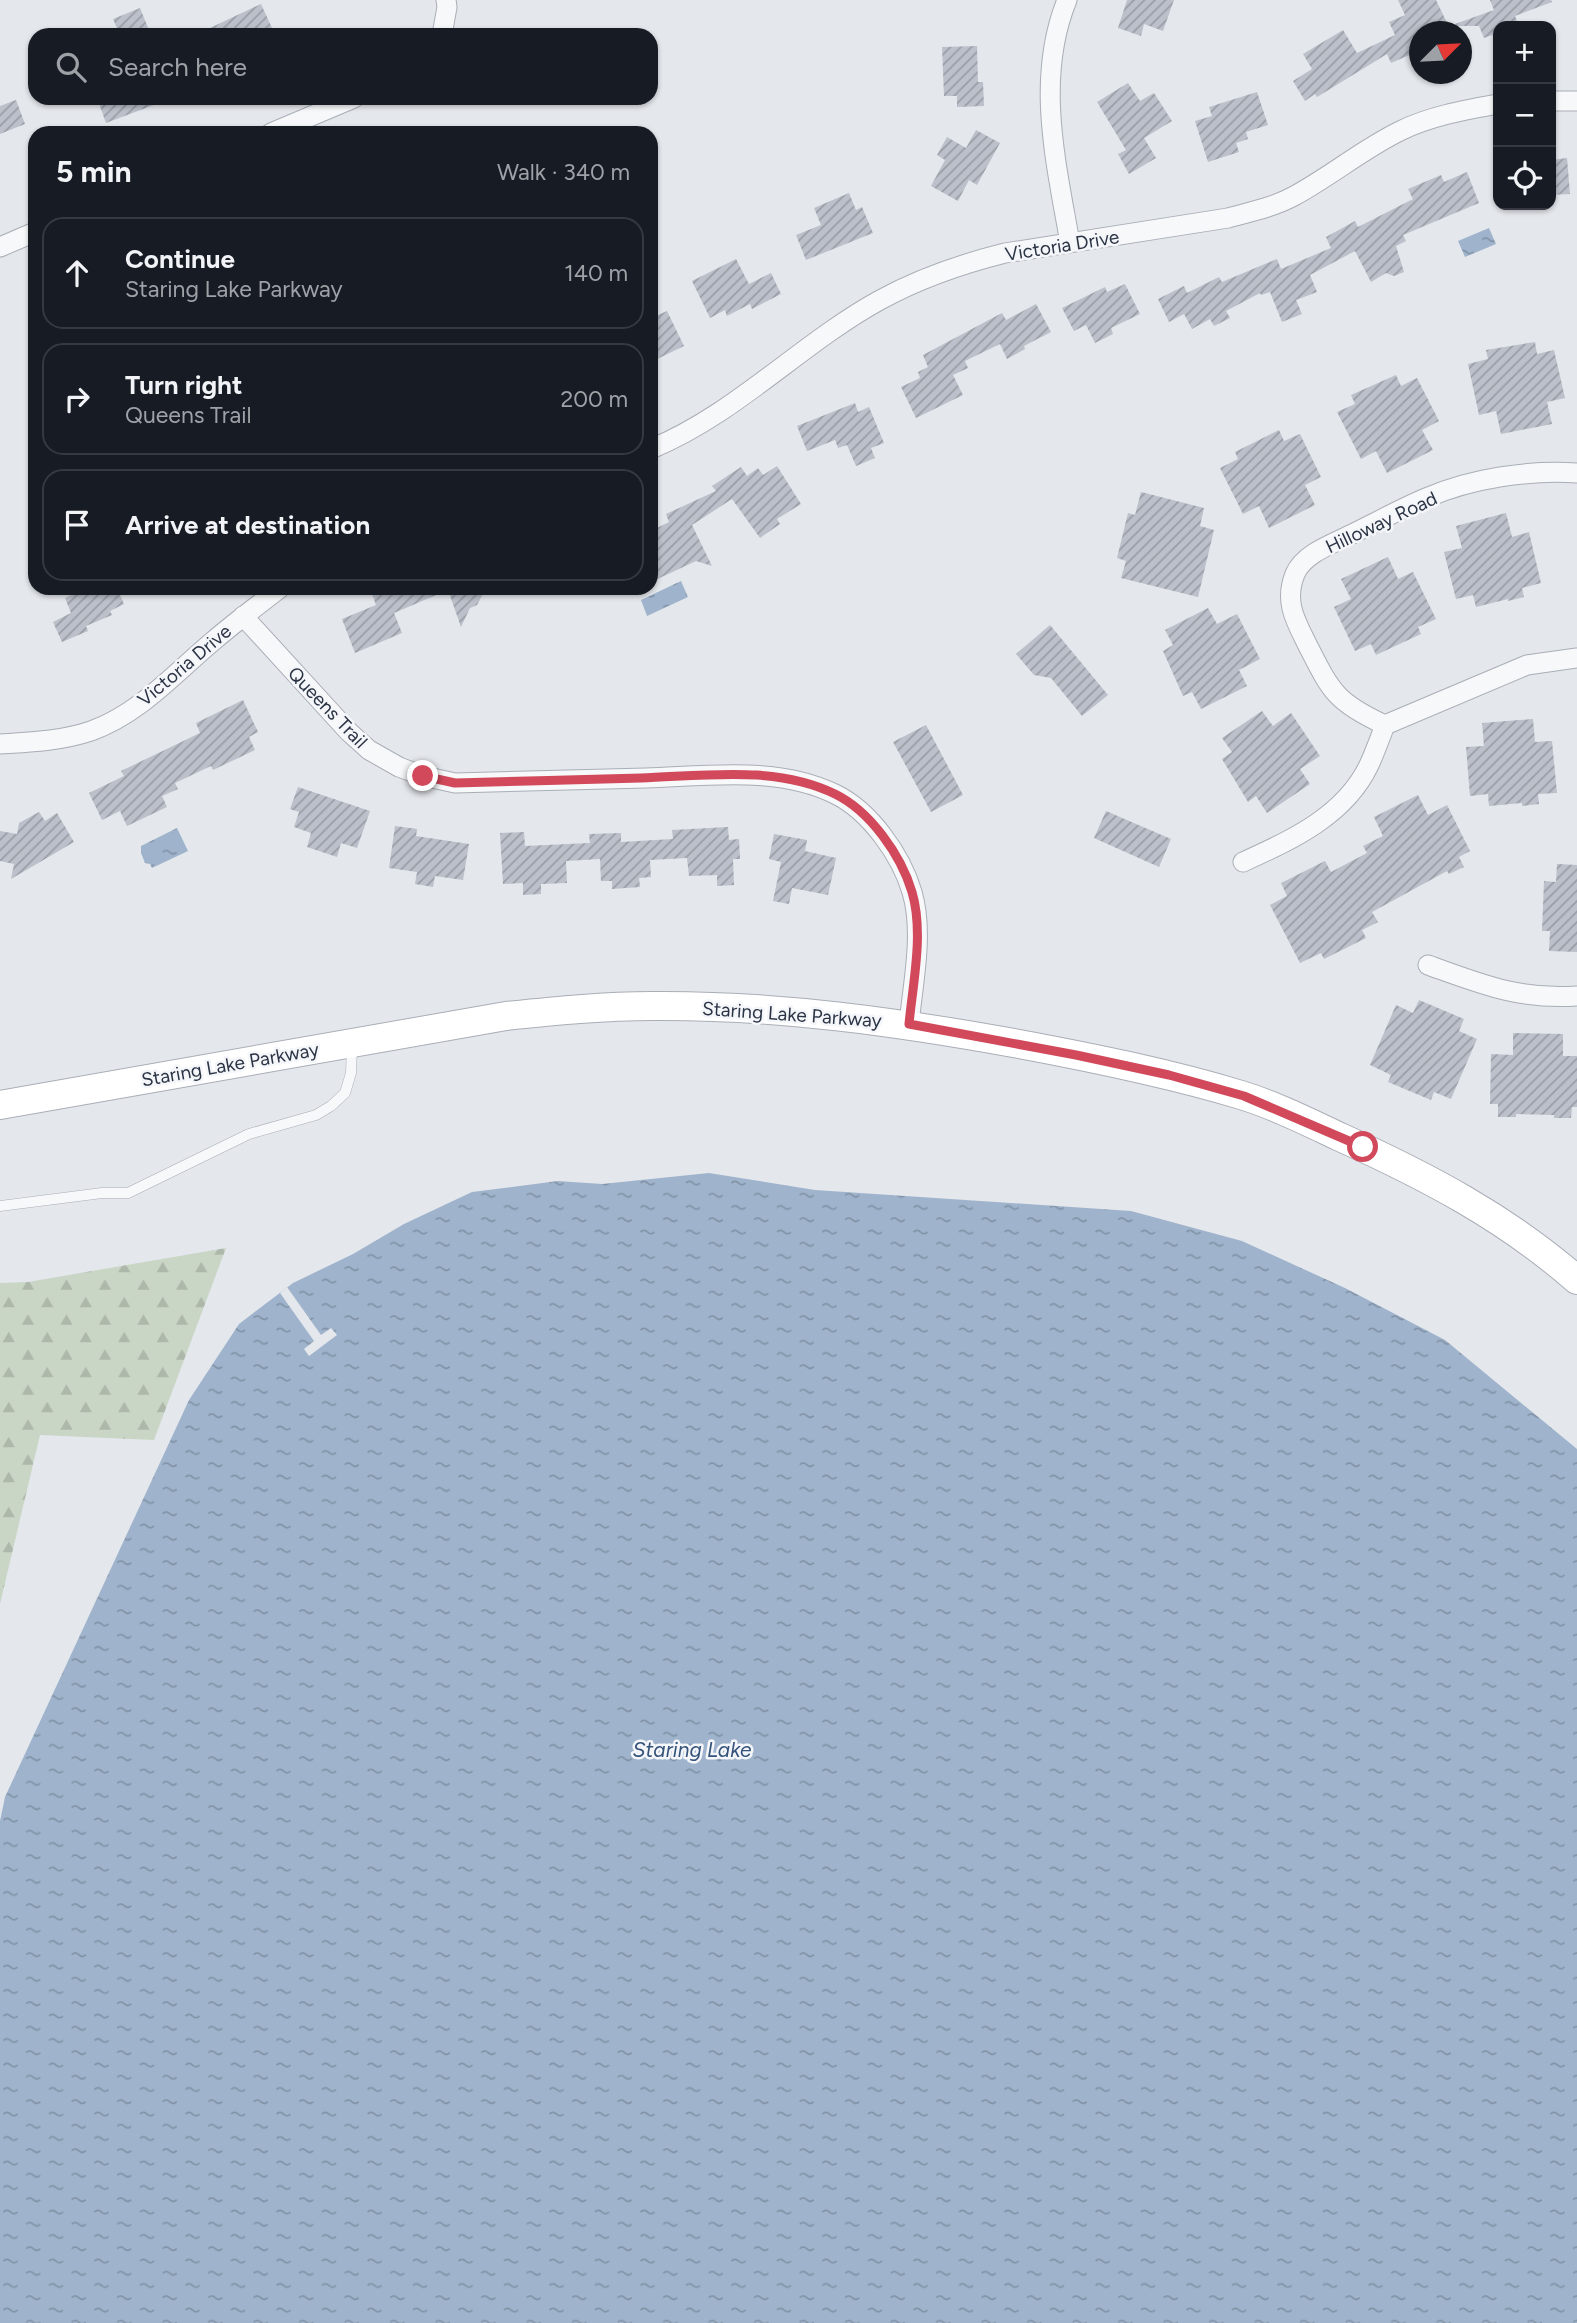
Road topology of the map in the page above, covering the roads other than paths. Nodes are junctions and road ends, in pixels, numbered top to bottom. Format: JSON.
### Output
{"nodes":[{"id":1,"x":446,"y":0,"type":"edge"},
{"id":2,"x":1067,"y":0,"type":"edge"},
{"id":3,"x":443,"y":28,"type":"edge"},
{"id":4,"x":1556,"y":101,"type":"edge"},
{"id":5,"x":1577,"y":101,"type":"edge"},
{"id":6,"x":337,"y":105,"type":"edge"},
{"id":7,"x":1493,"y":105,"type":"edge"},
{"id":8,"x":288,"y":126,"type":"edge"},
{"id":9,"x":28,"y":235,"type":"edge"},
{"id":10,"x":1070,"y":243,"type":"junction"},
{"id":11,"x":0,"y":247,"type":"edge"},
{"id":12,"x":658,"y":446,"type":"edge"},
{"id":13,"x":1577,"y":473,"type":"edge"},
{"id":14,"x":271,"y":595,"type":"edge"},
{"id":15,"x":243,"y":616,"type":"junction"},
{"id":16,"x":1577,"y":658,"type":"edge"},
{"id":17,"x":1385,"y":725,"type":"junction"},
{"id":18,"x":0,"y":744,"type":"edge"},
{"id":19,"x":1243,"y":862,"type":"dead end"},
{"id":20,"x":1428,"y":965,"type":"dead end"},
{"id":21,"x":1577,"y":996,"type":"edge"},
{"id":22,"x":909,"y":1024,"type":"junction"},
{"id":23,"x":352,"y":1043,"type":"junction"},
{"id":24,"x":0,"y":1105,"type":"edge"},
{"id":25,"x":0,"y":1206,"type":"edge"},
{"id":26,"x":1577,"y":1280,"type":"edge"}],
"edges":[{"from":1,"to":3,"type":"street"},
{"from":2,"to":10,"type":"street"},
{"from":4,"to":5,"type":"street"},
{"from":6,"to":8,"type":"street"},
{"from":7,"to":10,"type":"street","name":"Victoria Drive"},
{"from":9,"to":11,"type":"street"},
{"from":10,"to":12,"type":"street","name":"Victoria Drive"},
{"from":13,"to":17,"type":"street","name":"Hilloway Road"},
{"from":14,"to":15,"type":"street","name":"Victoria Drive"},
{"from":15,"to":18,"type":"street","name":"Victoria Drive"},
{"from":15,"to":22,"type":"street","name":"Queens Trail"},
{"from":16,"to":17,"type":"street"},
{"from":17,"to":19,"type":"street"},
{"from":20,"to":21,"type":"street"},
{"from":22,"to":23,"type":"street","name":"Staring Lake Parkway"},
{"from":22,"to":26,"type":"street","name":"Staring Lake Parkway"},
{"from":23,"to":24,"type":"street","name":"Staring Lake Parkway"},
{"from":23,"to":25,"type":"lane"}]}
